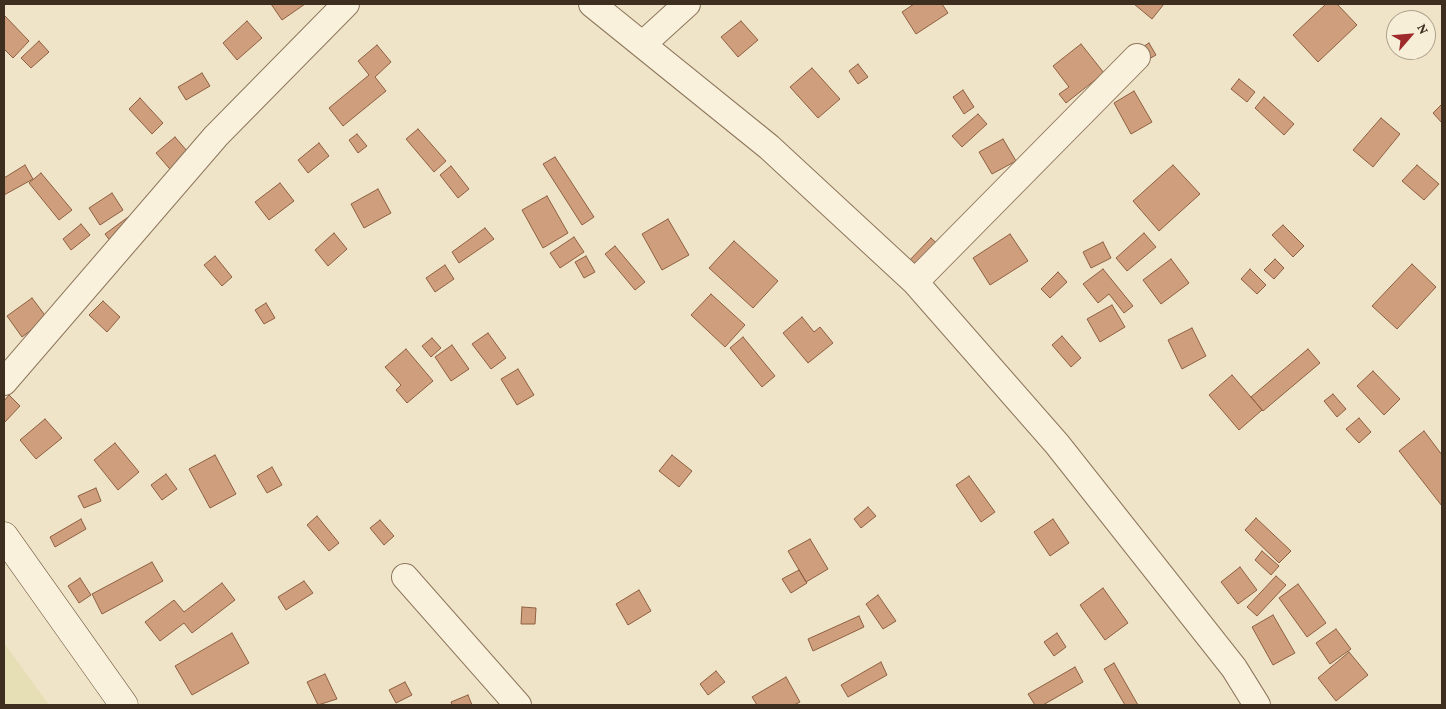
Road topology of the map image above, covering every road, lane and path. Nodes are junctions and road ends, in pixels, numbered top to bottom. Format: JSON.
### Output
{"nodes":[{"id":1,"x":346,"y":4,"type":"edge"},
{"id":2,"x":592,"y":4,"type":"edge"},
{"id":3,"x":687,"y":4,"type":"edge"},
{"id":4,"x":644,"y":44,"type":"junction"},
{"id":5,"x":1137,"y":58,"type":"dead end"},
{"id":6,"x":914,"y":282,"type":"junction"},
{"id":7,"x":4,"y":382,"type":"edge"},
{"id":8,"x":4,"y":536,"type":"edge"},
{"id":9,"x":405,"y":577,"type":"dead end"},
{"id":10,"x":124,"y":705,"type":"edge"},
{"id":11,"x":518,"y":705,"type":"edge"},
{"id":12,"x":1257,"y":705,"type":"edge"}],
"edges":[{"from":1,"to":7,"type":"street"},
{"from":2,"to":4,"type":"street"},
{"from":3,"to":4,"type":"street"},
{"from":4,"to":6,"type":"street"},
{"from":5,"to":6,"type":"street"},
{"from":6,"to":12,"type":"street"},
{"from":8,"to":10,"type":"street"},
{"from":9,"to":11,"type":"street"}]}
